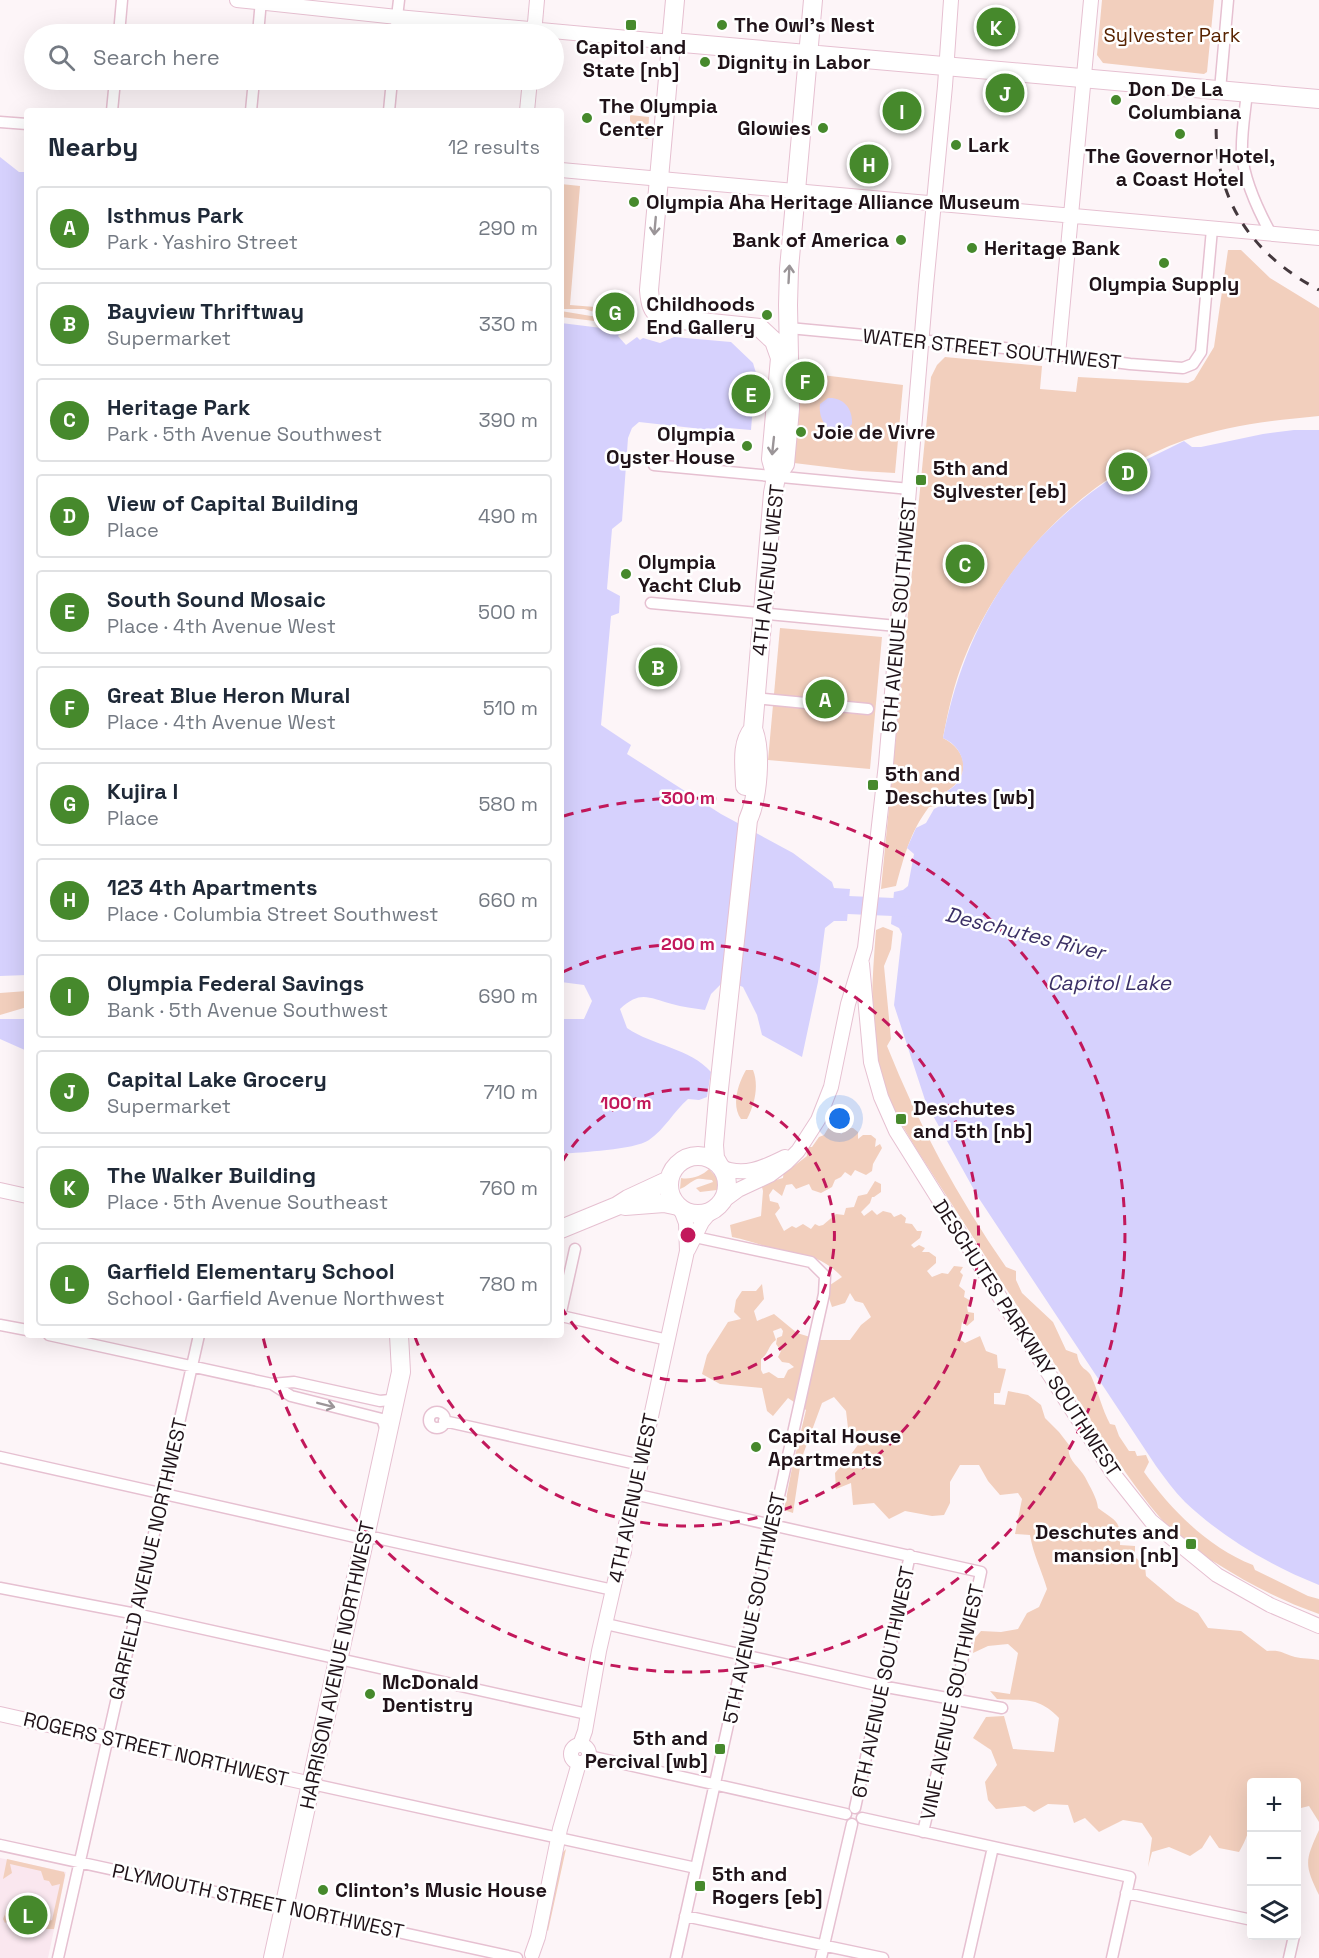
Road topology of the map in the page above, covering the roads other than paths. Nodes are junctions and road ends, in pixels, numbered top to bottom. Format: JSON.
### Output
{"nodes":[{"id":1,"x":122,"y":0,"type":"edge"},
{"id":2,"x":237,"y":0,"type":"edge"},
{"id":3,"x":399,"y":0,"type":"edge"},
{"id":4,"x":537,"y":0,"type":"edge"},
{"id":5,"x":675,"y":0,"type":"edge"},
{"id":6,"x":813,"y":0,"type":"edge"},
{"id":7,"x":951,"y":0,"type":"edge"},
{"id":8,"x":1091,"y":0,"type":"edge"},
{"id":9,"x":1228,"y":0,"type":"edge"},
{"id":10,"x":261,"y":1,"type":"edge"},
{"id":11,"x":397,"y":17,"type":"junction"},
{"id":12,"x":120,"y":24,"type":"edge"},
{"id":13,"x":259,"y":24,"type":"edge"},
{"id":14,"x":396,"y":24,"type":"edge"},
{"id":15,"x":461,"y":24,"type":"edge"},
{"id":16,"x":535,"y":24,"type":"edge"},
{"id":17,"x":564,"y":34,"type":"edge"},
{"id":18,"x":672,"y":42,"type":"junction"},
{"id":19,"x":808,"y":54,"type":"junction"},
{"id":20,"x":946,"y":67,"type":"junction"},
{"id":21,"x":1083,"y":79,"type":"junction"},
{"id":22,"x":114,"y":90,"type":"edge"},
{"id":23,"x":253,"y":90,"type":"edge"},
{"id":24,"x":391,"y":90,"type":"edge"},
{"id":25,"x":529,"y":90,"type":"edge"},
{"id":26,"x":1220,"y":90,"type":"junction"},
{"id":27,"x":1247,"y":92,"type":"junction"},
{"id":28,"x":1319,"y":99,"type":"edge"},
{"id":29,"x":112,"y":108,"type":"edge"},
{"id":30,"x":251,"y":108,"type":"edge"},
{"id":31,"x":389,"y":108,"type":"edge"},
{"id":32,"x":527,"y":108,"type":"edge"},
{"id":33,"x":0,"y":122,"type":"edge"},
{"id":34,"x":24,"y":124,"type":"edge"},
{"id":35,"x":564,"y":170,"type":"edge"},
{"id":36,"x":659,"y":178,"type":"junction"},
{"id":37,"x":796,"y":191,"type":"junction"},
{"id":38,"x":934,"y":203,"type":"junction"},
{"id":39,"x":1071,"y":216,"type":"junction"},
{"id":40,"x":1212,"y":229,"type":"junction"},
{"id":41,"x":1271,"y":234,"type":"junction"},
{"id":42,"x":1319,"y":238,"type":"edge"},
{"id":43,"x":788,"y":305,"type":"junction"},
{"id":44,"x":760,"y":328,"type":"junction"},
{"id":45,"x":789,"y":328,"type":"junction"},
{"id":46,"x":922,"y":341,"type":"junction"},
{"id":47,"x":1058,"y":355,"type":"junction"},
{"id":48,"x":654,"y":465,"type":"dead end"},
{"id":49,"x":776,"y":477,"type":"junction"},
{"id":50,"x":910,"y":489,"type":"junction"},
{"id":51,"x":651,"y":603,"type":"dead end"},
{"id":52,"x":763,"y":614,"type":"junction"},
{"id":53,"x":897,"y":626,"type":"junction"},
{"id":54,"x":755,"y":698,"type":"junction"},
{"id":55,"x":868,"y":709,"type":"dead end"},
{"id":56,"x":861,"y":960,"type":"junction"},
{"id":57,"x":798,"y":1151,"type":"junction"},
{"id":58,"x":708,"y":1158,"type":"junction"},
{"id":59,"x":669,"y":1180,"type":"junction"},
{"id":60,"x":0,"y":1190,"type":"edge"},
{"id":61,"x":24,"y":1195,"type":"edge"},
{"id":62,"x":617,"y":1206,"type":"junction"},
{"id":63,"x":679,"y":1207,"type":"junction"},
{"id":64,"x":716,"y":1207,"type":"junction"},
{"id":65,"x":564,"y":1228,"type":"edge"},
{"id":66,"x":695,"y":1237,"type":"junction"},
{"id":67,"x":575,"y":1249,"type":"dead end"},
{"id":68,"x":687,"y":1251,"type":"junction"},
{"id":69,"x":564,"y":1300,"type":"edge"},
{"id":70,"x":564,"y":1315,"type":"edge"},
{"id":71,"x":0,"y":1325,"type":"edge"},
{"id":72,"x":24,"y":1329,"type":"edge"},
{"id":73,"x":63,"y":1338,"type":"edge"},
{"id":74,"x":197,"y":1338,"type":"edge"},
{"id":75,"x":399,"y":1338,"type":"edge"},
{"id":76,"x":411,"y":1338,"type":"edge"},
{"id":77,"x":668,"y":1340,"type":"junction"},
{"id":78,"x":192,"y":1365,"type":"junction"},
{"id":79,"x":401,"y":1371,"type":"junction"},
{"id":80,"x":272,"y":1384,"type":"junction"},
{"id":81,"x":396,"y":1396,"type":"junction"},
{"id":82,"x":444,"y":1421,"type":"dead end"},
{"id":83,"x":386,"y":1440,"type":"junction"},
{"id":84,"x":0,"y":1457,"type":"edge"},
{"id":85,"x":641,"y":1465,"type":"junction"},
{"id":86,"x":164,"y":1493,"type":"junction"},
{"id":87,"x":634,"y":1494,"type":"junction"},
{"id":88,"x":772,"y":1525,"type":"junction"},
{"id":89,"x":364,"y":1539,"type":"junction"},
{"id":90,"x":910,"y":1555,"type":"junction"},
{"id":91,"x":0,"y":1588,"type":"edge"},
{"id":92,"x":613,"y":1590,"type":"junction"},
{"id":93,"x":136,"y":1614,"type":"junction"},
{"id":94,"x":606,"y":1624,"type":"junction"},
{"id":95,"x":1319,"y":1626,"type":"edge"},
{"id":96,"x":743,"y":1656,"type":"junction"},
{"id":97,"x":339,"y":1660,"type":"junction"},
{"id":98,"x":881,"y":1686,"type":"junction"},
{"id":99,"x":954,"y":1700,"type":"junction"},
{"id":100,"x":1002,"y":1708,"type":"dead end"},
{"id":101,"x":0,"y":1714,"type":"edge"},
{"id":102,"x":587,"y":1714,"type":"junction"},
{"id":103,"x":108,"y":1737,"type":"junction"},
{"id":104,"x":583,"y":1755,"type":"junction"},
{"id":105,"x":312,"y":1784,"type":"junction"},
{"id":106,"x":715,"y":1785,"type":"junction"},
{"id":107,"x":854,"y":1816,"type":"junction"},
{"id":108,"x":923,"y":1832,"type":"junction"},
{"id":109,"x":558,"y":1837,"type":"junction"},
{"id":110,"x":0,"y":1845,"type":"edge"},
{"id":111,"x":993,"y":1847,"type":"junction"},
{"id":112,"x":80,"y":1863,"type":"junction"},
{"id":113,"x":696,"y":1868,"type":"junction"},
{"id":114,"x":1126,"y":1893,"type":"junction"},
{"id":115,"x":283,"y":1906,"type":"junction"},
{"id":116,"x":686,"y":1916,"type":"junction"},
{"id":117,"x":1247,"y":1919,"type":"edge"},
{"id":118,"x":1293,"y":1940,"type":"edge"},
{"id":119,"x":824,"y":1946,"type":"junction"},
{"id":120,"x":531,"y":1957,"type":"edge"},
{"id":121,"x":58,"y":1958,"type":"edge"},
{"id":122,"x":273,"y":1958,"type":"edge"},
{"id":123,"x":517,"y":1958,"type":"edge"},
{"id":124,"x":676,"y":1958,"type":"edge"},
{"id":125,"x":821,"y":1958,"type":"edge"},
{"id":126,"x":883,"y":1958,"type":"edge"},
{"id":127,"x":969,"y":1958,"type":"edge"},
{"id":128,"x":1112,"y":1958,"type":"edge"},
{"id":129,"x":1289,"y":1958,"type":"edge"}],
"edges":[{"from":1,"to":12,"type":"street"},
{"from":2,"to":10,"type":"street"},
{"from":3,"to":11,"type":"street"},
{"from":4,"to":16,"type":"street"},
{"from":5,"to":18,"type":"main road"},
{"from":6,"to":19,"type":"main road","name":"4TH AVENUE WEST"},
{"from":7,"to":20,"type":"street","name":"5TH AVENUE SOUTHWEST"},
{"from":8,"to":21,"type":"street"},
{"from":9,"to":26,"type":"street"},
{"from":10,"to":11,"type":"street"},
{"from":10,"to":13,"type":"street"},
{"from":11,"to":14,"type":"street"},
{"from":11,"to":15,"type":"street"},
{"from":17,"to":18,"type":"street"},
{"from":18,"to":19,"type":"main road"},
{"from":18,"to":36,"type":"main road"},
{"from":19,"to":20,"type":"main road"},
{"from":19,"to":37,"type":"main road","name":"4TH AVENUE WEST"},
{"from":20,"to":21,"type":"main road"},
{"from":20,"to":38,"type":"street","name":"5TH AVENUE SOUTHWEST"},
{"from":21,"to":26,"type":"main road"},
{"from":21,"to":39,"type":"street"},
{"from":22,"to":29,"type":"street"},
{"from":23,"to":30,"type":"street"},
{"from":24,"to":31,"type":"street"},
{"from":25,"to":32,"type":"street"},
{"from":26,"to":27,"type":"main road"},
{"from":27,"to":28,"type":"main road"},
{"from":27,"to":41,"type":"street"},
{"from":33,"to":34,"type":"street"},
{"from":35,"to":36,"type":"street"},
{"from":36,"to":37,"type":"street"},
{"from":36,"to":44,"type":"main road","one_way":true},
{"from":37,"to":38,"type":"street"},
{"from":43,"to":37,"type":"main road","name":"4TH AVENUE WEST","one_way":true},
{"from":38,"to":39,"type":"street"},
{"from":38,"to":46,"type":"street","name":"5TH AVENUE SOUTHWEST"},
{"from":39,"to":40,"type":"street"},
{"from":39,"to":47,"type":"street"},
{"from":40,"to":41,"type":"street"},
{"from":40,"to":47,"type":"street","name":"WATER STREET SOUTHWEST"},
{"from":41,"to":42,"type":"street"},
{"from":43,"to":44,"type":"main road"},
{"from":43,"to":45,"type":"main road","name":"4TH AVENUE WEST"},
{"from":44,"to":49,"type":"main road","one_way":true},
{"from":45,"to":46,"type":"street","name":"WATER STREET SOUTHWEST"},
{"from":45,"to":49,"type":"main road","name":"4TH AVENUE WEST"},
{"from":46,"to":47,"type":"street","name":"WATER STREET SOUTHWEST"},
{"from":46,"to":50,"type":"street","name":"5TH AVENUE SOUTHWEST"},
{"from":48,"to":49,"type":"street"},
{"from":49,"to":50,"type":"street"},
{"from":49,"to":52,"type":"main road","name":"4TH AVENUE WEST"},
{"from":50,"to":53,"type":"street","name":"5TH AVENUE SOUTHWEST"},
{"from":51,"to":52,"type":"street"},
{"from":52,"to":53,"type":"street"},
{"from":52,"to":54,"type":"main road","name":"4TH AVENUE WEST"},
{"from":53,"to":56,"type":"street","name":"5TH AVENUE SOUTHWEST"},
{"from":54,"to":55,"type":"street"},
{"from":54,"to":58,"type":"main road","name":"4TH AVENUE WEST"},
{"from":56,"to":57,"type":"street","name":"5TH AVENUE SOUTHWEST"},
{"from":56,"to":95,"type":"street","name":"DESCHUTES PARKWAY SOUTHWEST"},
{"from":57,"to":58,"type":"street"},
{"from":57,"to":64,"type":"street","name":"5TH AVENUE SOUTHWEST"},
{"from":58,"to":59,"type":"main road"},
{"from":58,"to":64,"type":"main road"},
{"from":59,"to":62,"type":"main road"},
{"from":59,"to":63,"type":"main road"},
{"from":60,"to":61,"type":"street"},
{"from":62,"to":63,"type":"main road"},
{"from":62,"to":65,"type":"main road"},
{"from":63,"to":64,"type":"main road"},
{"from":63,"to":68,"type":"street","name":"4TH AVENUE WEST"},
{"from":64,"to":66,"type":"street","name":"4TH AVENUE WEST"},
{"from":66,"to":68,"type":"street","name":"4TH AVENUE WEST"},
{"from":66,"to":88,"type":"street","name":"5TH AVENUE SOUTHWEST"},
{"from":67,"to":69,"type":"street"},
{"from":68,"to":77,"type":"street","name":"4TH AVENUE WEST"},
{"from":70,"to":77,"type":"street"},
{"from":71,"to":72,"type":"street"},
{"from":73,"to":78,"type":"street"},
{"from":74,"to":78,"type":"street","name":"GARFIELD AVENUE NORTHWEST"},
{"from":75,"to":79,"type":"main road","name":"HARRISON AVENUE NORTHWEST"},
{"from":76,"to":79,"type":"main road","name":"HARRISON AVENUE NORTHWEST"},
{"from":77,"to":85,"type":"street","name":"4TH AVENUE WEST"},
{"from":78,"to":80,"type":"street"},
{"from":78,"to":86,"type":"street","name":"GARFIELD AVENUE NORTHWEST"},
{"from":79,"to":81,"type":"main road","name":"HARRISON AVENUE NORTHWEST"},
{"from":80,"to":81,"type":"street"},
{"from":80,"to":83,"type":"street","one_way":true},
{"from":81,"to":83,"type":"main road","name":"HARRISON AVENUE NORTHWEST"},
{"from":82,"to":85,"type":"street"},
{"from":83,"to":89,"type":"main road","name":"HARRISON AVENUE NORTHWEST"},
{"from":84,"to":86,"type":"street"},
{"from":85,"to":87,"type":"street","name":"4TH AVENUE WEST"},
{"from":86,"to":89,"type":"street"},
{"from":86,"to":93,"type":"street","name":"GARFIELD AVENUE NORTHWEST"},
{"from":87,"to":88,"type":"street"},
{"from":87,"to":92,"type":"street","name":"4TH AVENUE WEST"},
{"from":88,"to":90,"type":"street"},
{"from":88,"to":96,"type":"street","name":"5TH AVENUE SOUTHWEST"},
{"from":89,"to":92,"type":"street"},
{"from":89,"to":97,"type":"main road","name":"HARRISON AVENUE NORTHWEST"},
{"from":90,"to":98,"type":"street","name":"6TH AVENUE SOUTHWEST"},
{"from":90,"to":99,"type":"street","name":"VINE AVENUE SOUTHWEST"},
{"from":91,"to":93,"type":"street"},
{"from":92,"to":94,"type":"street","name":"4TH AVENUE WEST"},
{"from":93,"to":97,"type":"street"},
{"from":93,"to":103,"type":"street","name":"GARFIELD AVENUE NORTHWEST"},
{"from":94,"to":96,"type":"street"},
{"from":94,"to":102,"type":"street","name":"4TH AVENUE WEST"},
{"from":96,"to":98,"type":"street"},
{"from":96,"to":106,"type":"street","name":"5TH AVENUE SOUTHWEST"},
{"from":97,"to":102,"type":"street"},
{"from":97,"to":105,"type":"main road","name":"HARRISON AVENUE NORTHWEST"},
{"from":98,"to":99,"type":"street"},
{"from":98,"to":107,"type":"street","name":"6TH AVENUE SOUTHWEST"},
{"from":99,"to":100,"type":"street"},
{"from":99,"to":108,"type":"street","name":"VINE AVENUE SOUTHWEST"},
{"from":101,"to":103,"type":"street","name":"ROGERS STREET NORTHWEST"},
{"from":102,"to":104,"type":"street","name":"4TH AVENUE WEST"},
{"from":103,"to":105,"type":"street","name":"ROGERS STREET NORTHWEST"},
{"from":103,"to":112,"type":"street","name":"GARFIELD AVENUE NORTHWEST"},
{"from":104,"to":106,"type":"street"},
{"from":104,"to":109,"type":"street","name":"4TH AVENUE WEST"},
{"from":105,"to":109,"type":"street","name":"ROGERS STREET NORTHWEST"},
{"from":105,"to":115,"type":"main road","name":"HARRISON AVENUE NORTHWEST"},
{"from":106,"to":107,"type":"street"},
{"from":106,"to":113,"type":"street","name":"5TH AVENUE SOUTHWEST"},
{"from":107,"to":108,"type":"street"},
{"from":107,"to":119,"type":"street","name":"6TH AVENUE SOUTHWEST"},
{"from":108,"to":111,"type":"street"},
{"from":109,"to":113,"type":"street","name":"ROGERS STREET NORTHWEST"},
{"from":109,"to":120,"type":"street","name":"4TH AVENUE WEST"},
{"from":110,"to":112,"type":"street","name":"PLYMOUTH STREET NORTHWEST"},
{"from":111,"to":114,"type":"street"},
{"from":111,"to":127,"type":"street"},
{"from":112,"to":115,"type":"street","name":"PLYMOUTH STREET NORTHWEST"},
{"from":112,"to":121,"type":"street","name":"GARFIELD AVENUE NORTHWEST"},
{"from":113,"to":116,"type":"street","name":"5TH AVENUE SOUTHWEST"},
{"from":114,"to":117,"type":"street"},
{"from":114,"to":128,"type":"street"},
{"from":115,"to":122,"type":"main road","name":"HARRISON AVENUE NORTHWEST"},
{"from":115,"to":123,"type":"street","name":"PLYMOUTH STREET NORTHWEST"},
{"from":116,"to":119,"type":"street"},
{"from":116,"to":124,"type":"street","name":"5TH AVENUE SOUTHWEST"},
{"from":118,"to":129,"type":"street"},
{"from":119,"to":125,"type":"street","name":"6TH AVENUE SOUTHWEST"},
{"from":119,"to":126,"type":"street"}]}
